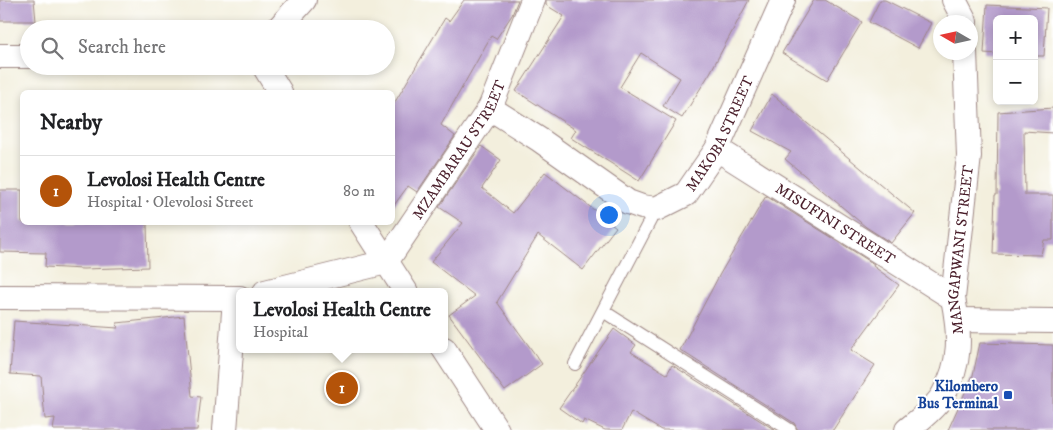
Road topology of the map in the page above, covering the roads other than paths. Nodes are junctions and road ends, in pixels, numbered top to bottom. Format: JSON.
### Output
{"nodes":[{"id":1,"x":304,"y":0,"type":"edge"},
{"id":2,"x":533,"y":0,"type":"edge"},
{"id":3,"x":783,"y":0,"type":"edge"},
{"id":4,"x":954,"y":0,"type":"edge"},
{"id":5,"x":962,"y":15,"type":"edge"},
{"id":6,"x":286,"y":20,"type":"edge"},
{"id":7,"x":0,"y":56,"type":"edge"},
{"id":8,"x":20,"y":56,"type":"edge"},
{"id":9,"x":965,"y":60,"type":"edge"},
{"id":10,"x":270,"y":75,"type":"edge"},
{"id":11,"x":279,"y":90,"type":"edge"},
{"id":12,"x":490,"y":108,"type":"junction"},
{"id":13,"x":717,"y":149,"type":"junction"},
{"id":14,"x":656,"y":209,"type":"junction"},
{"id":15,"x":363,"y":225,"type":"edge"},
{"id":16,"x":386,"y":262,"type":"junction"},
{"id":17,"x":281,"y":288,"type":"edge"},
{"id":18,"x":403,"y":288,"type":"edge"},
{"id":19,"x":0,"y":297,"type":"edge"},
{"id":20,"x":236,"y":299,"type":"edge"},
{"id":21,"x":955,"y":309,"type":"junction"},
{"id":22,"x":236,"y":310,"type":"edge"},
{"id":23,"x":603,"y":312,"type":"junction"},
{"id":24,"x":1053,"y":321,"type":"edge"},
{"id":25,"x":447,"y":353,"type":"edge"},
{"id":26,"x":575,"y":364,"type":"dead end"},
{"id":27,"x":225,"y":430,"type":"edge"},
{"id":28,"x":497,"y":430,"type":"edge"},
{"id":29,"x":790,"y":430,"type":"edge"},
{"id":30,"x":907,"y":430,"type":"edge"}],
"edges":[{"from":1,"to":6,"type":"street"},
{"from":2,"to":12,"type":"street","name":"MZAMBARAU STREET"},
{"from":3,"to":13,"type":"street","name":"MAKOBA STREET"},
{"from":4,"to":5,"type":"street"},
{"from":7,"to":8,"type":"street"},
{"from":9,"to":21,"type":"street","name":"MANGAPWANI STREET"},
{"from":10,"to":11,"type":"street"},
{"from":12,"to":14,"type":"street"},
{"from":12,"to":16,"type":"street","name":"MZAMBARAU STREET"},
{"from":13,"to":14,"type":"street","name":"MAKOBA STREET"},
{"from":13,"to":21,"type":"street","name":"MISUFINI STREET"},
{"from":14,"to":23,"type":"lane"},
{"from":15,"to":16,"type":"street"},
{"from":16,"to":17,"type":"street"},
{"from":16,"to":18,"type":"street"},
{"from":19,"to":20,"type":"street"},
{"from":21,"to":24,"type":"street"},
{"from":21,"to":30,"type":"street","name":"MANGAPWANI STREET"},
{"from":22,"to":27,"type":"street"},
{"from":23,"to":26,"type":"lane"},
{"from":23,"to":29,"type":"lane"},
{"from":25,"to":28,"type":"street"}]}
